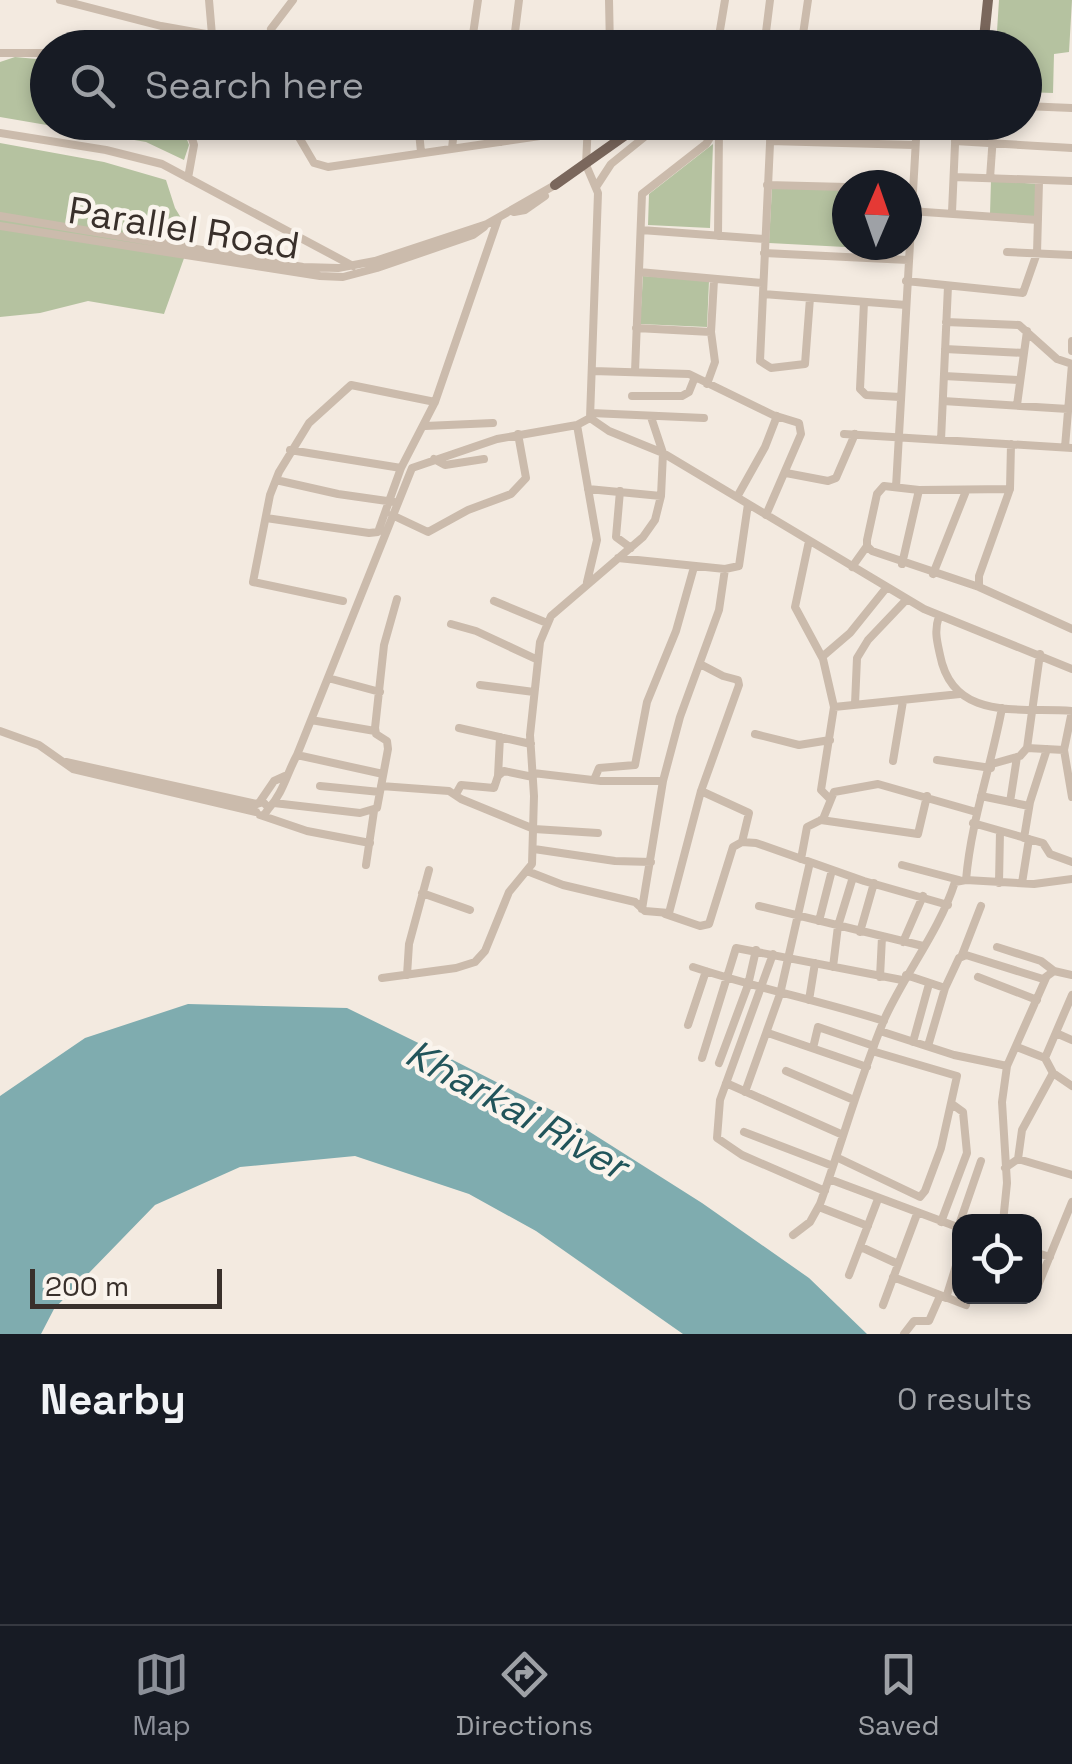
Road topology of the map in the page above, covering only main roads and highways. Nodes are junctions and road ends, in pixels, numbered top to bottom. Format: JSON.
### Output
{"nodes":[{"id":1,"x":988,"y":0,"type":"edge"},
{"id":2,"x":985,"y":30,"type":"edge"},
{"id":3,"x":618,"y":140,"type":"edge"},
{"id":4,"x":556,"y":186,"type":"road end"}],
"edges":[{"from":1,"to":2,"type":"main road"},
{"from":3,"to":4,"type":"main road"}]}
